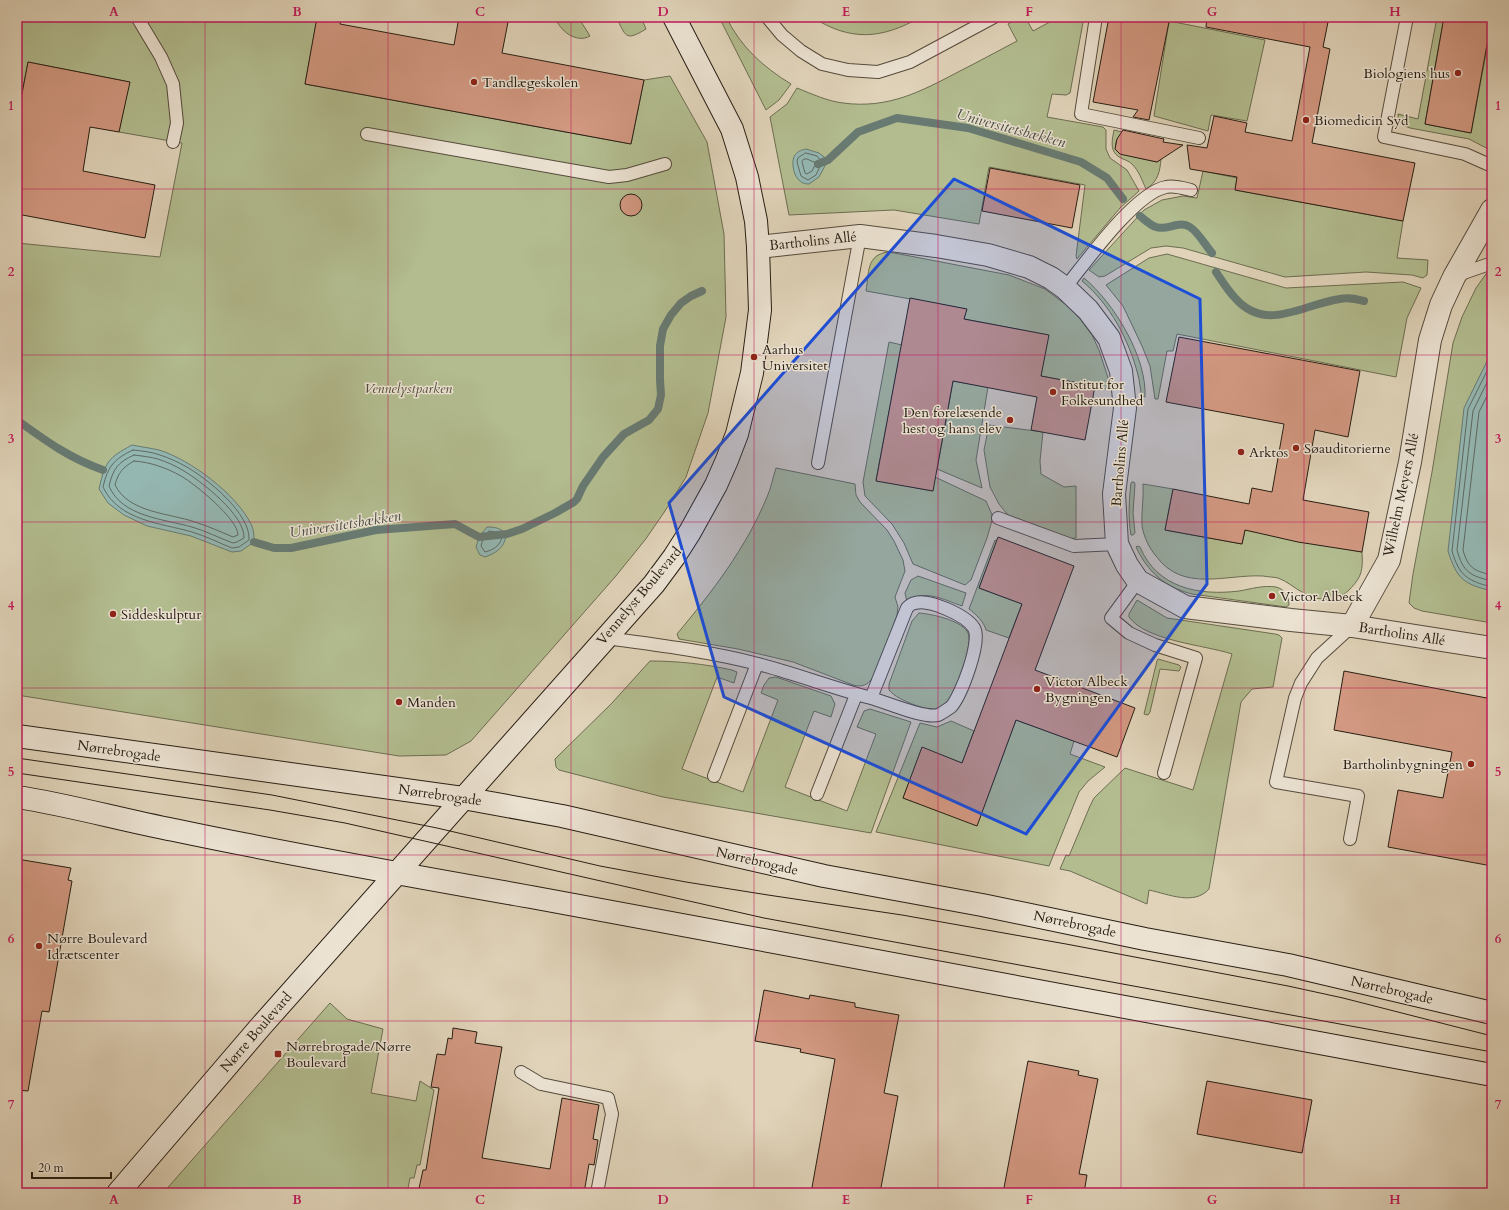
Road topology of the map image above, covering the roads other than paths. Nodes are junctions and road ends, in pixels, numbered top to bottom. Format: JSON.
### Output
{"nodes":[{"id":1,"x":137,"y":17,"type":"edge"},
{"id":2,"x":674,"y":17,"type":"edge"},
{"id":3,"x":767,"y":17,"type":"edge"},
{"id":4,"x":994,"y":17,"type":"edge"},
{"id":5,"x":1096,"y":17,"type":"edge"},
{"id":6,"x":1407,"y":17,"type":"edge"},
{"id":7,"x":367,"y":134,"type":"dead end"},
{"id":8,"x":1199,"y":138,"type":"dead end"},
{"id":9,"x":173,"y":142,"type":"dead end"},
{"id":10,"x":665,"y":164,"type":"dead end"},
{"id":11,"x":1492,"y":166,"type":"edge"},
{"id":12,"x":1191,"y":190,"type":"dead end"},
{"id":13,"x":1492,"y":210,"type":"edge"},
{"id":14,"x":860,"y":236,"type":"junction"},
{"id":15,"x":758,"y":247,"type":"junction"},
{"id":16,"x":1492,"y":263,"type":"edge"},
{"id":17,"x":1454,"y":277,"type":"junction"},
{"id":18,"x":1065,"y":288,"type":"junction"},
{"id":19,"x":818,"y":463,"type":"dead end"},
{"id":20,"x":998,"y":518,"type":"dead end"},
{"id":21,"x":1117,"y":544,"type":"junction"},
{"id":22,"x":1138,"y":581,"type":"junction"},
{"id":23,"x":1352,"y":626,"type":"junction"},
{"id":24,"x":606,"y":638,"type":"junction"},
{"id":25,"x":1492,"y":648,"type":"edge"},
{"id":26,"x":757,"y":664,"type":"junction"},
{"id":27,"x":856,"y":695,"type":"junction"},
{"id":28,"x":871,"y":698,"type":"junction"},
{"id":29,"x":17,"y":736,"type":"edge"},
{"id":30,"x":1164,"y":773,"type":"dead end"},
{"id":31,"x":714,"y":776,"type":"dead end"},
{"id":32,"x":817,"y":794,"type":"dead end"},
{"id":33,"x":17,"y":797,"type":"edge"},
{"id":34,"x":463,"y":798,"type":"junction"},
{"id":35,"x":1350,"y":839,"type":"dead end"},
{"id":36,"x":397,"y":874,"type":"junction"},
{"id":37,"x":1492,"y":1013,"type":"edge"},
{"id":38,"x":521,"y":1072,"type":"dead end"},
{"id":39,"x":1492,"y":1074,"type":"edge"},
{"id":40,"x":118,"y":1193,"type":"edge"},
{"id":41,"x":597,"y":1193,"type":"edge"}],
"edges":[{"from":1,"to":9,"type":"lane"},
{"from":2,"to":15,"type":"main road","name":"Vennelyst Boulevard"},
{"from":3,"to":4,"type":"lane"},
{"from":5,"to":8,"type":"lane"},
{"from":6,"to":11,"type":"lane"},
{"from":7,"to":10,"type":"lane"},
{"from":12,"to":18,"type":"lane"},
{"from":13,"to":17,"type":"main road","name":"Wilhelm Meyers Allé"},
{"from":14,"to":15,"type":"main road","name":"Bartholins Allé"},
{"from":14,"to":18,"type":"main road","name":"Bartholins Allé"},
{"from":14,"to":19,"type":"lane"},
{"from":15,"to":24,"type":"main road","name":"Vennelyst Boulevard"},
{"from":16,"to":17,"type":"lane"},
{"from":17,"to":23,"type":"main road","name":"Wilhelm Meyers Allé"},
{"from":18,"to":21,"type":"main road","name":"Bartholins Allé"},
{"from":20,"to":21,"type":"lane"},
{"from":21,"to":22,"type":"main road","name":"Bartholins Allé"},
{"from":22,"to":23,"type":"main road","name":"Bartholins Allé"},
{"from":22,"to":30,"type":"lane"},
{"from":23,"to":25,"type":"main road","name":"Bartholins Allé"},
{"from":23,"to":35,"type":"lane","name":"Wilhelm Meyers Allé"},
{"from":24,"to":26,"type":"lane"},
{"from":24,"to":34,"type":"main road","name":"Vennelyst Boulevard"},
{"from":26,"to":27,"type":"lane"},
{"from":26,"to":31,"type":"lane"},
{"from":27,"to":28,"type":"lane"},
{"from":27,"to":32,"type":"lane"},
{"from":28,"to":28,"type":"lane"},
{"from":29,"to":34,"type":"main road","name":"Nørrebrogade"},
{"from":33,"to":36,"type":"main road"},
{"from":34,"to":36,"type":"main road","name":"Vennelyst Boulevard"},
{"from":34,"to":37,"type":"main road","name":"Nørrebrogade"},
{"from":36,"to":39,"type":"main road"},
{"from":36,"to":40,"type":"main road","name":"Nørre Boulevard"},
{"from":38,"to":41,"type":"lane"}]}
